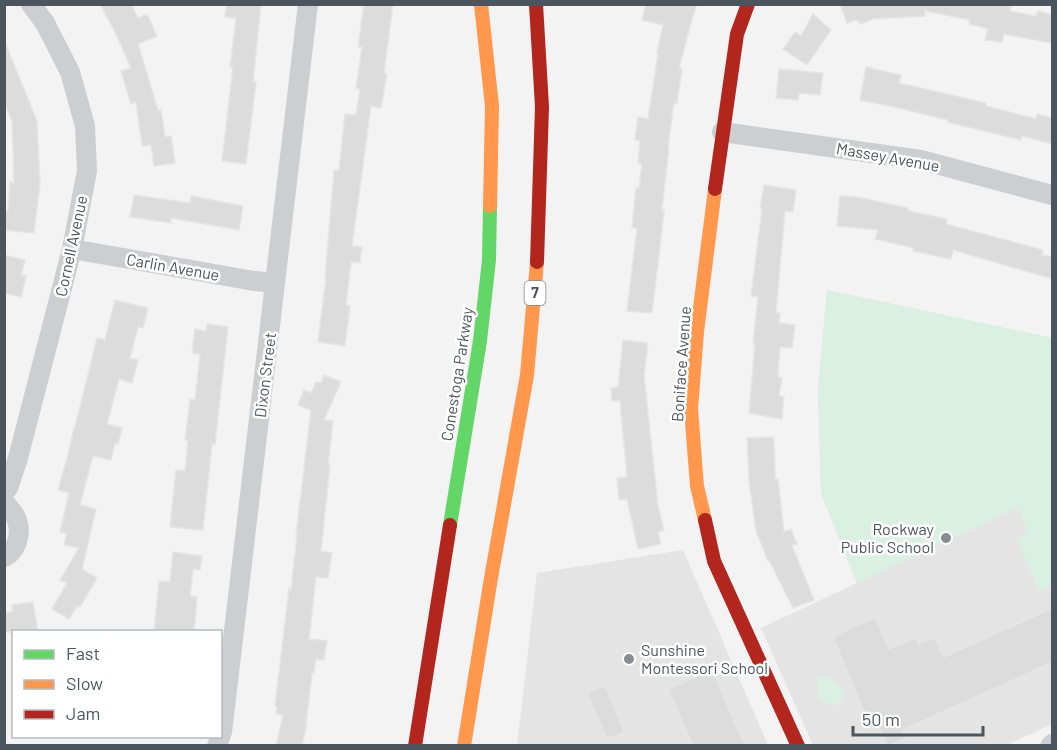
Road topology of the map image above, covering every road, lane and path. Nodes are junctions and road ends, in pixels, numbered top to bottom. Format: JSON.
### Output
{"nodes":[{"id":1,"x":31,"y":4,"type":"edge"},
{"id":2,"x":308,"y":4,"type":"edge"},
{"id":3,"x":481,"y":4,"type":"edge"},
{"id":4,"x":536,"y":4,"type":"edge"},
{"id":5,"x":748,"y":4,"type":"edge"},
{"id":6,"x":722,"y":132,"type":"junction"},
{"id":7,"x":1053,"y":195,"type":"edge"},
{"id":8,"x":72,"y":249,"type":"junction"},
{"id":9,"x":275,"y":283,"type":"junction"},
{"id":10,"x":4,"y":492,"type":"edge"},
{"id":11,"x":4,"y":502,"type":"edge"},
{"id":12,"x":4,"y":557,"type":"edge"},
{"id":13,"x":491,"y":578,"type":"junction"},
{"id":14,"x":222,"y":732,"type":"edge"},
{"id":15,"x":480,"y":734,"type":"dead end"},
{"id":16,"x":415,"y":746,"type":"edge"},
{"id":17,"x":464,"y":746,"type":"edge"},
{"id":18,"x":798,"y":746,"type":"edge"}],
"edges":[{"from":1,"to":8,"type":"street","name":"Cornell Avenue"},
{"from":2,"to":9,"type":"street","name":"Dixon Street"},
{"from":3,"to":16,"type":"main road","name":"Conestoga Parkway"},
{"from":4,"to":13,"type":"main road","number":"7"},
{"from":5,"to":6,"type":"main road","name":"Boniface Avenue"},
{"from":6,"to":7,"type":"street","name":"Massey Avenue"},
{"from":6,"to":18,"type":"main road","name":"Boniface Avenue"},
{"from":8,"to":9,"type":"street","name":"Carlin Avenue"},
{"from":8,"to":10,"type":"street","name":"Cornell Avenue"},
{"from":9,"to":14,"type":"street","name":"Dixon Street"},
{"from":11,"to":12,"type":"street"},
{"from":13,"to":15,"type":"main road"},
{"from":13,"to":17,"type":"main road","number":"7"}]}
